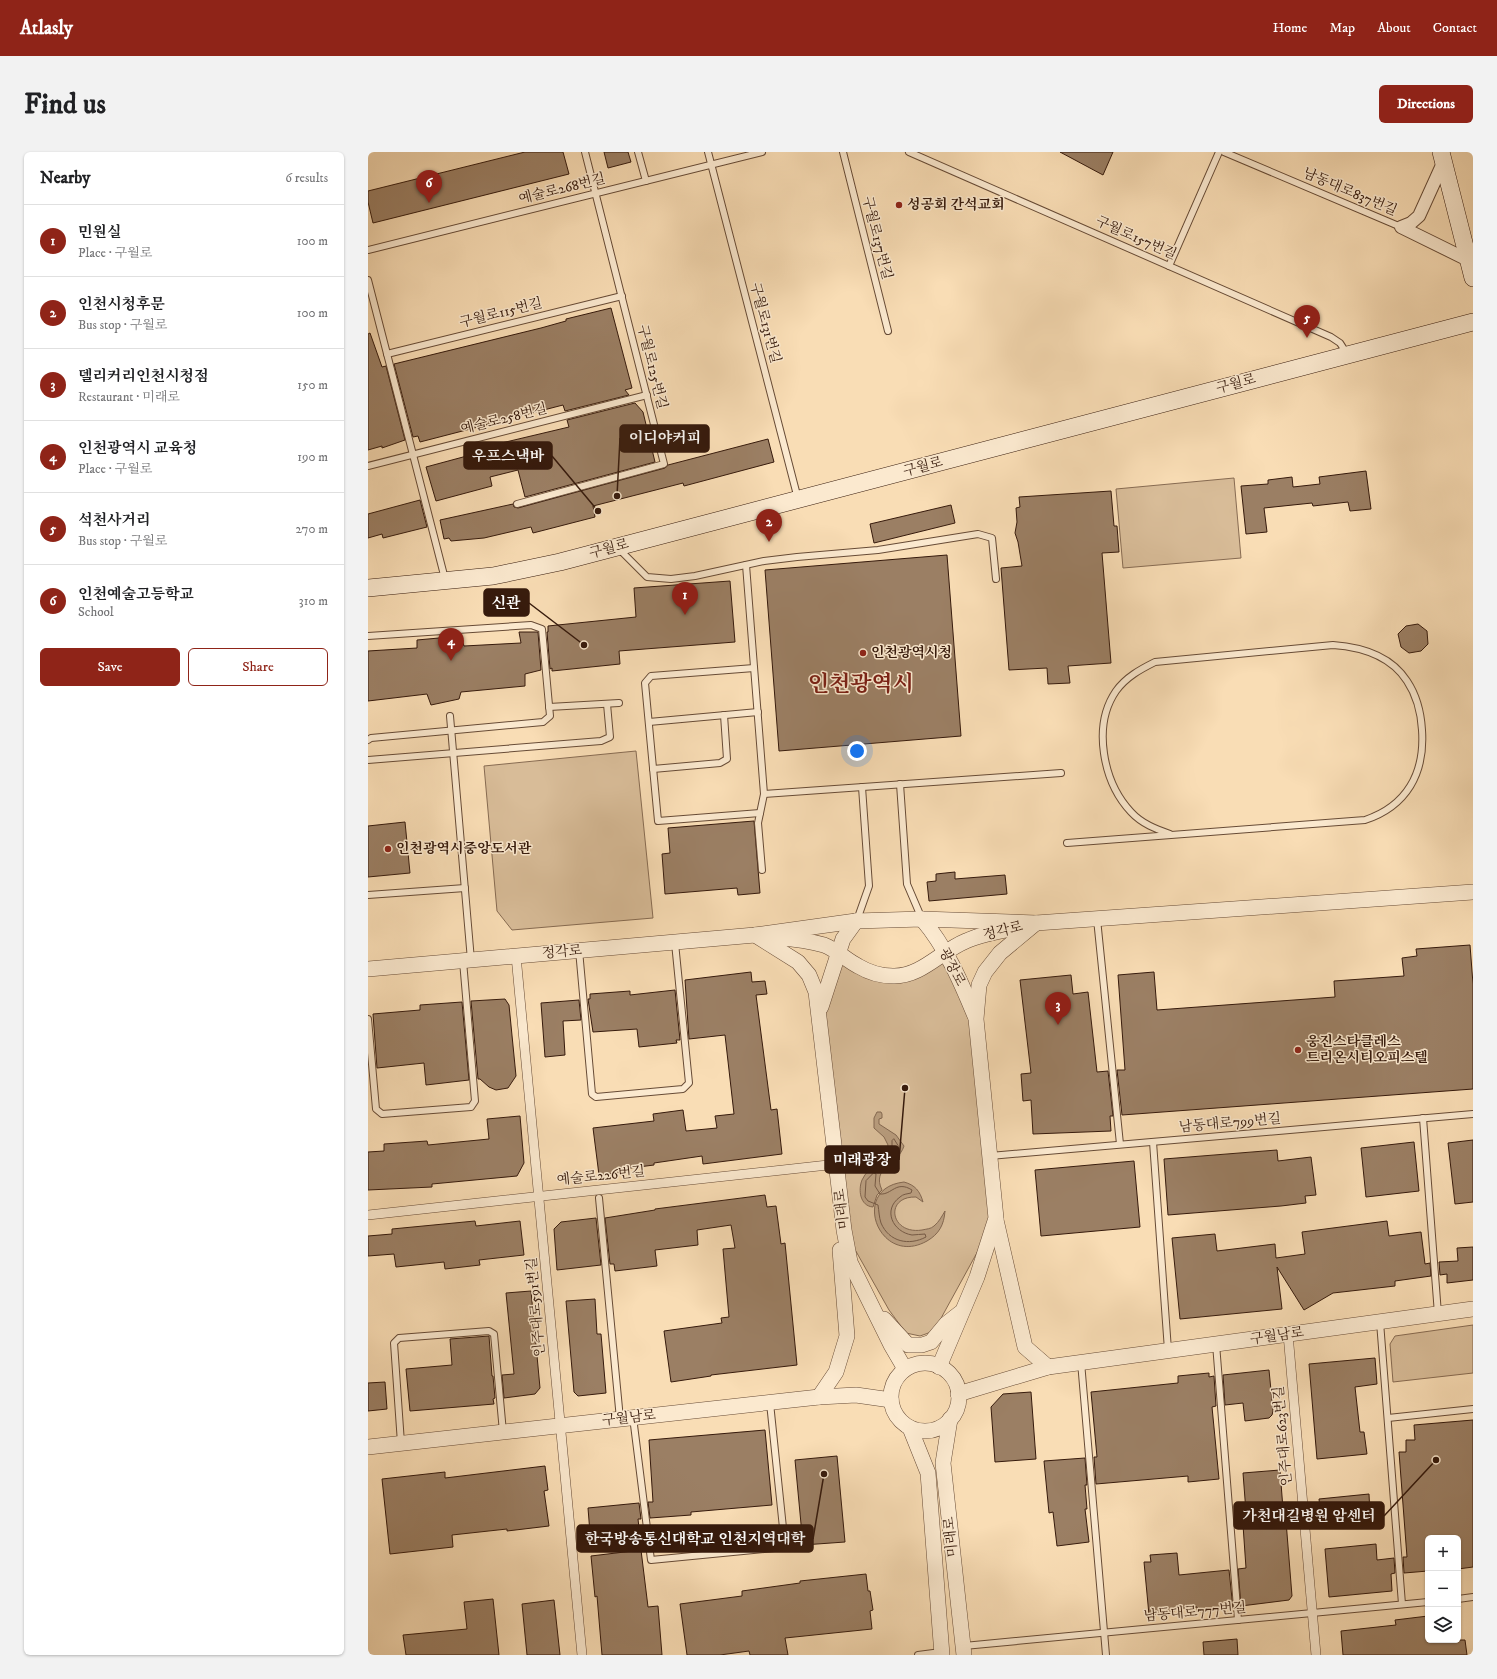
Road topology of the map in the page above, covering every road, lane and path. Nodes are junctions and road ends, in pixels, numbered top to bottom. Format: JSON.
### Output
{"nodes":[{"id":1,"x":585,"y":152,"type":"edge"},
{"id":2,"x":638,"y":152,"type":"edge"},
{"id":3,"x":708,"y":152,"type":"edge"},
{"id":4,"x":762,"y":152,"type":"edge"},
{"id":5,"x":842,"y":152,"type":"edge"},
{"id":6,"x":909,"y":152,"type":"edge"},
{"id":7,"x":1219,"y":152,"type":"edge"},
{"id":8,"x":1224,"y":152,"type":"edge"},
{"id":9,"x":1442,"y":158,"type":"edge"},
{"id":10,"x":712,"y":165,"type":"junction"},
{"id":11,"x":646,"y":181,"type":"junction"},
{"id":12,"x":596,"y":193,"type":"junction"},
{"id":13,"x":1401,"y":227,"type":"junction"},
{"id":14,"x":368,"y":250,"type":"edge"},
{"id":15,"x":1468,"y":260,"type":"junction"},
{"id":16,"x":1169,"y":266,"type":"junction"},
{"id":17,"x":1473,"y":278,"type":"edge"},
{"id":18,"x":368,"y":280,"type":"edge"},
{"id":19,"x":622,"y":296,"type":"junction"},
{"id":20,"x":1473,"y":322,"type":"edge"},
{"id":21,"x":888,"y":331,"type":"dead end"},
{"id":22,"x":387,"y":354,"type":"junction"},
{"id":23,"x":1347,"y":355,"type":"junction"},
{"id":24,"x":647,"y":395,"type":"junction"},
{"id":25,"x":413,"y":455,"type":"junction"},
{"id":26,"x":368,"y":466,"type":"edge"},
{"id":27,"x":799,"y":499,"type":"junction"},
{"id":28,"x":517,"y":504,"type":"dead end"},
{"id":29,"x":617,"y":547,"type":"junction"},
{"id":30,"x":746,"y":565,"type":"junction"},
{"id":31,"x":996,"y":579,"type":"dead end"},
{"id":32,"x":446,"y":582,"type":"junction"},
{"id":33,"x":368,"y":588,"type":"edge"},
{"id":34,"x":368,"y":636,"type":"edge"},
{"id":35,"x":754,"y":668,"type":"junction"},
{"id":36,"x":619,"y":703,"type":"dead end"},
{"id":37,"x":607,"y":704,"type":"junction"},
{"id":38,"x":549,"y":707,"type":"junction"},
{"id":39,"x":758,"y":712,"type":"junction"},
{"id":40,"x":724,"y":715,"type":"junction"},
{"id":41,"x":450,"y":716,"type":"dead end"},
{"id":42,"x":648,"y":722,"type":"junction"},
{"id":43,"x":451,"y":730,"type":"junction"},
{"id":44,"x":368,"y":740,"type":"edge"},
{"id":45,"x":453,"y":752,"type":"junction"},
{"id":46,"x":368,"y":760,"type":"edge"},
{"id":47,"x":653,"y":769,"type":"junction"},
{"id":48,"x":1061,"y":773,"type":"dead end"},
{"id":49,"x":900,"y":784,"type":"junction"},
{"id":50,"x":862,"y":787,"type":"junction"},
{"id":51,"x":764,"y":794,"type":"junction"},
{"id":52,"x":760,"y":813,"type":"junction"},
{"id":53,"x":1170,"y":834,"type":"junction"},
{"id":54,"x":1067,"y":843,"type":"dead end"},
{"id":55,"x":762,"y":870,"type":"dead end"},
{"id":56,"x":465,"y":888,"type":"junction"},
{"id":57,"x":1473,"y":892,"type":"edge"},
{"id":58,"x":368,"y":895,"type":"edge"},
{"id":59,"x":922,"y":918,"type":"junction"},
{"id":60,"x":1097,"y":919,"type":"junction"},
{"id":61,"x":856,"y":922,"type":"junction"},
{"id":62,"x":1036,"y":923,"type":"junction"},
{"id":63,"x":755,"y":935,"type":"junction"},
{"id":64,"x":674,"y":942,"type":"junction"},
{"id":65,"x":579,"y":950,"type":"junction"},
{"id":66,"x":838,"y":952,"type":"junction"},
{"id":67,"x":946,"y":952,"type":"junction"},
{"id":68,"x":516,"y":956,"type":"junction"},
{"id":69,"x":467,"y":960,"type":"junction"},
{"id":70,"x":368,"y":969,"type":"edge"},
{"id":71,"x":819,"y":1011,"type":"junction"},
{"id":72,"x":368,"y":1019,"type":"edge"},
{"id":73,"x":976,"y":1019,"type":"junction"},
{"id":74,"x":1473,"y":1114,"type":"edge"},
{"id":75,"x":1423,"y":1118,"type":"junction"},
{"id":76,"x":1153,"y":1142,"type":"junction"},
{"id":77,"x":1120,"y":1144,"type":"junction"},
{"id":78,"x":988,"y":1156,"type":"junction"},
{"id":79,"x":837,"y":1164,"type":"junction"},
{"id":80,"x":539,"y":1197,"type":"junction"},
{"id":81,"x":599,"y":1198,"type":"dead end"},
{"id":82,"x":368,"y":1215,"type":"edge"},
{"id":83,"x":996,"y":1218,"type":"junction"},
{"id":84,"x":844,"y":1230,"type":"junction"},
{"id":85,"x":964,"y":1309,"type":"junction"},
{"id":86,"x":1473,"y":1309,"type":"edge"},
{"id":87,"x":874,"y":1311,"type":"junction"},
{"id":88,"x":1438,"y":1314,"type":"junction"},
{"id":89,"x":1380,"y":1322,"type":"junction"},
{"id":90,"x":1288,"y":1334,"type":"junction"},
{"id":91,"x":1216,"y":1344,"type":"junction"},
{"id":92,"x":1168,"y":1351,"type":"junction"},
{"id":93,"x":1082,"y":1362,"type":"junction"},
{"id":94,"x":939,"y":1367,"type":"junction"},
{"id":95,"x":1048,"y":1367,"type":"junction"},
{"id":96,"x":905,"y":1369,"type":"junction"},
{"id":97,"x":958,"y":1394,"type":"junction"},
{"id":98,"x":819,"y":1397,"type":"junction"},
{"id":99,"x":891,"y":1400,"type":"junction"},
{"id":100,"x":770,"y":1402,"type":"junction"},
{"id":101,"x":1473,"y":1409,"type":"edge"},
{"id":102,"x":627,"y":1418,"type":"junction"},
{"id":103,"x":1388,"y":1418,"type":"junction"},
{"id":104,"x":950,"y":1419,"type":"junction"},
{"id":105,"x":561,"y":1426,"type":"junction"},
{"id":106,"x":910,"y":1428,"type":"junction"},
{"id":107,"x":503,"y":1432,"type":"junction"},
{"id":108,"x":401,"y":1443,"type":"junction"},
{"id":109,"x":368,"y":1447,"type":"edge"},
{"id":110,"x":1473,"y":1597,"type":"edge"},
{"id":111,"x":1461,"y":1599,"type":"edge"},
{"id":112,"x":1425,"y":1602,"type":"edge"},
{"id":113,"x":1402,"y":1604,"type":"junction"},
{"id":114,"x":1313,"y":1613,"type":"junction"},
{"id":115,"x":1238,"y":1620,"type":"junction"},
{"id":116,"x":1104,"y":1632,"type":"junction"},
{"id":117,"x":964,"y":1651,"type":"edge"},
{"id":118,"x":942,"y":1654,"type":"edge"},
{"id":119,"x":582,"y":1655,"type":"edge"},
{"id":120,"x":918,"y":1655,"type":"edge"},
{"id":121,"x":1106,"y":1655,"type":"edge"},
{"id":122,"x":1316,"y":1655,"type":"edge"}],
"edges":[{"from":1,"to":12,"type":"lane","name":"구월로125번길"},
{"from":2,"to":11,"type":"lane"},
{"from":3,"to":10,"type":"lane","name":"구월로131번길"},
{"from":4,"to":10,"type":"lane","name":"예술로268번길"},
{"from":5,"to":21,"type":"lane","name":"구월로137번길"},
{"from":6,"to":16,"type":"lane","name":"구월로157번길"},
{"from":7,"to":16,"type":"lane"},
{"from":8,"to":13,"type":"lane","name":"남동대로837번길"},
{"from":9,"to":13,"type":"street"},
{"from":9,"to":15,"type":"main road"},
{"from":10,"to":11,"type":"lane","name":"예술로268번길"},
{"from":10,"to":27,"type":"lane","name":"구월로131번길"},
{"from":11,"to":12,"type":"lane","name":"예술로268번길"},
{"from":12,"to":14,"type":"lane","name":"예술로268번길"},
{"from":12,"to":19,"type":"lane","name":"구월로125번길"},
{"from":13,"to":15,"type":"street"},
{"from":15,"to":17,"type":"main road"},
{"from":16,"to":23,"type":"lane","name":"구월로157번길"},
{"from":18,"to":22,"type":"lane"},
{"from":19,"to":22,"type":"lane","name":"구월로115번길"},
{"from":19,"to":24,"type":"lane","name":"구월로125번길"},
{"from":20,"to":23,"type":"main road","name":"구월로"},
{"from":22,"to":25,"type":"lane"},
{"from":23,"to":27,"type":"main road","name":"구월로"},
{"from":24,"to":25,"type":"lane","name":"예술로258번길"},
{"from":24,"to":28,"type":"lane","name":"구월로125번길"},
{"from":25,"to":26,"type":"lane","name":"예술로258번길"},
{"from":25,"to":32,"type":"lane"},
{"from":27,"to":29,"type":"main road","name":"구월로"},
{"from":29,"to":30,"type":"lane"},
{"from":29,"to":32,"type":"main road","name":"구월로"},
{"from":30,"to":31,"type":"lane"},
{"from":30,"to":35,"type":"lane"},
{"from":32,"to":33,"type":"main road","name":"구월로"},
{"from":34,"to":38,"type":"lane"},
{"from":35,"to":39,"type":"lane"},
{"from":35,"to":42,"type":"lane"},
{"from":36,"to":37,"type":"lane"},
{"from":37,"to":38,"type":"lane"},
{"from":37,"to":45,"type":"lane"},
{"from":38,"to":43,"type":"lane"},
{"from":39,"to":40,"type":"lane"},
{"from":39,"to":51,"type":"lane"},
{"from":40,"to":42,"type":"lane"},
{"from":40,"to":47,"type":"lane"},
{"from":41,"to":43,"type":"lane"},
{"from":42,"to":47,"type":"lane"},
{"from":43,"to":44,"type":"lane"},
{"from":43,"to":45,"type":"lane"},
{"from":45,"to":46,"type":"lane"},
{"from":45,"to":56,"type":"lane"},
{"from":47,"to":52,"type":"lane"},
{"from":48,"to":49,"type":"lane"},
{"from":49,"to":50,"type":"lane"},
{"from":49,"to":59,"type":"lane"},
{"from":50,"to":51,"type":"lane"},
{"from":50,"to":61,"type":"lane"},
{"from":51,"to":52,"type":"lane"},
{"from":52,"to":55,"type":"lane"},
{"from":53,"to":53,"type":"lane"},
{"from":53,"to":54,"type":"lane"},
{"from":56,"to":58,"type":"lane"},
{"from":56,"to":69,"type":"lane"},
{"from":57,"to":60,"type":"street"},
{"from":59,"to":61,"type":"street","name":"정각로"},
{"from":59,"to":62,"type":"street","name":"정각로"},
{"from":59,"to":67,"type":"street","name":"광장로"},
{"from":60,"to":62,"type":"street"},
{"from":60,"to":77,"type":"lane"},
{"from":61,"to":63,"type":"street","name":"정각로"},
{"from":61,"to":66,"type":"street"},
{"from":62,"to":67,"type":"street","name":"정각로"},
{"from":62,"to":73,"type":"street"},
{"from":63,"to":64,"type":"street","name":"정각로"},
{"from":63,"to":66,"type":"street","name":"정각로"},
{"from":63,"to":71,"type":"street","name":"미래로"},
{"from":64,"to":65,"type":"street","name":"정각로"},
{"from":64,"to":65,"type":"lane"},
{"from":65,"to":68,"type":"street","name":"정각로"},
{"from":66,"to":67,"type":"street","name":"정각로"},
{"from":66,"to":71,"type":"street"},
{"from":67,"to":73,"type":"street","name":"광장로"},
{"from":68,"to":69,"type":"street","name":"정각로"},
{"from":68,"to":80,"type":"street","name":"인주대로591번길"},
{"from":69,"to":70,"type":"street","name":"정각로"},
{"from":69,"to":72,"type":"lane"},
{"from":71,"to":79,"type":"street","name":"미래로"},
{"from":73,"to":78,"type":"street"},
{"from":74,"to":75,"type":"lane","name":"남동대로799번길"},
{"from":75,"to":76,"type":"lane","name":"남동대로799번길"},
{"from":75,"to":88,"type":"lane"},
{"from":76,"to":77,"type":"lane","name":"남동대로799번길"},
{"from":76,"to":92,"type":"lane"},
{"from":77,"to":78,"type":"lane","name":"남동대로799번길"},
{"from":78,"to":83,"type":"street"},
{"from":79,"to":80,"type":"street","name":"예술로226번길"},
{"from":79,"to":84,"type":"street","name":"미래로"},
{"from":80,"to":82,"type":"street","name":"예술로226번길"},
{"from":80,"to":105,"type":"street","name":"인주대로591번길"},
{"from":81,"to":102,"type":"lane"},
{"from":83,"to":85,"type":"street"},
{"from":83,"to":95,"type":"street"},
{"from":84,"to":87,"type":"street","name":"미래로"},
{"from":84,"to":98,"type":"street"},
{"from":85,"to":87,"type":"street"},
{"from":85,"to":94,"type":"street"},
{"from":86,"to":88,"type":"street","name":"구월남로"},
{"from":87,"to":96,"type":"street","name":"미래로"},
{"from":88,"to":89,"type":"street","name":"구월남로"},
{"from":89,"to":90,"type":"street","name":"구월남로"},
{"from":89,"to":103,"type":"lane"},
{"from":90,"to":91,"type":"street","name":"구월남로"},
{"from":90,"to":114,"type":"street","name":"인주대로623번길"},
{"from":91,"to":92,"type":"street","name":"구월남로"},
{"from":91,"to":115,"type":"lane"},
{"from":92,"to":93,"type":"street","name":"구월남로"},
{"from":93,"to":95,"type":"street","name":"구월남로"},
{"from":93,"to":116,"type":"lane"},
{"from":94,"to":96,"type":"street"},
{"from":94,"to":97,"type":"street"},
{"from":95,"to":97,"type":"street","name":"구월남로"},
{"from":96,"to":99,"type":"street"},
{"from":97,"to":104,"type":"street"},
{"from":98,"to":99,"type":"street","name":"구월남로"},
{"from":98,"to":100,"type":"street","name":"구월남로"},
{"from":99,"to":106,"type":"street"},
{"from":100,"to":102,"type":"street","name":"구월남로"},
{"from":100,"to":102,"type":"lane"},
{"from":101,"to":103,"type":"lane"},
{"from":102,"to":105,"type":"street","name":"구월남로"},
{"from":103,"to":113,"type":"lane"},
{"from":104,"to":106,"type":"street"},
{"from":104,"to":117,"type":"street","name":"미래로"},
{"from":105,"to":107,"type":"street","name":"구월남로"},
{"from":105,"to":119,"type":"street","name":"인주대로591번길"},
{"from":106,"to":118,"type":"street","name":"미래로"},
{"from":107,"to":108,"type":"street","name":"구월남로"},
{"from":107,"to":108,"type":"lane"},
{"from":108,"to":109,"type":"street","name":"구월남로"},
{"from":110,"to":111,"type":"lane"},
{"from":112,"to":113,"type":"lane","name":"남동대로777번길"},
{"from":113,"to":114,"type":"lane","name":"남동대로777번길"},
{"from":114,"to":115,"type":"lane","name":"남동대로777번길"},
{"from":114,"to":122,"type":"street","name":"인주대로623번길"},
{"from":115,"to":116,"type":"lane","name":"남동대로777번길"},
{"from":116,"to":117,"type":"lane","name":"남동대로777번길"},
{"from":116,"to":121,"type":"lane"},
{"from":118,"to":120,"type":"lane"}]}
